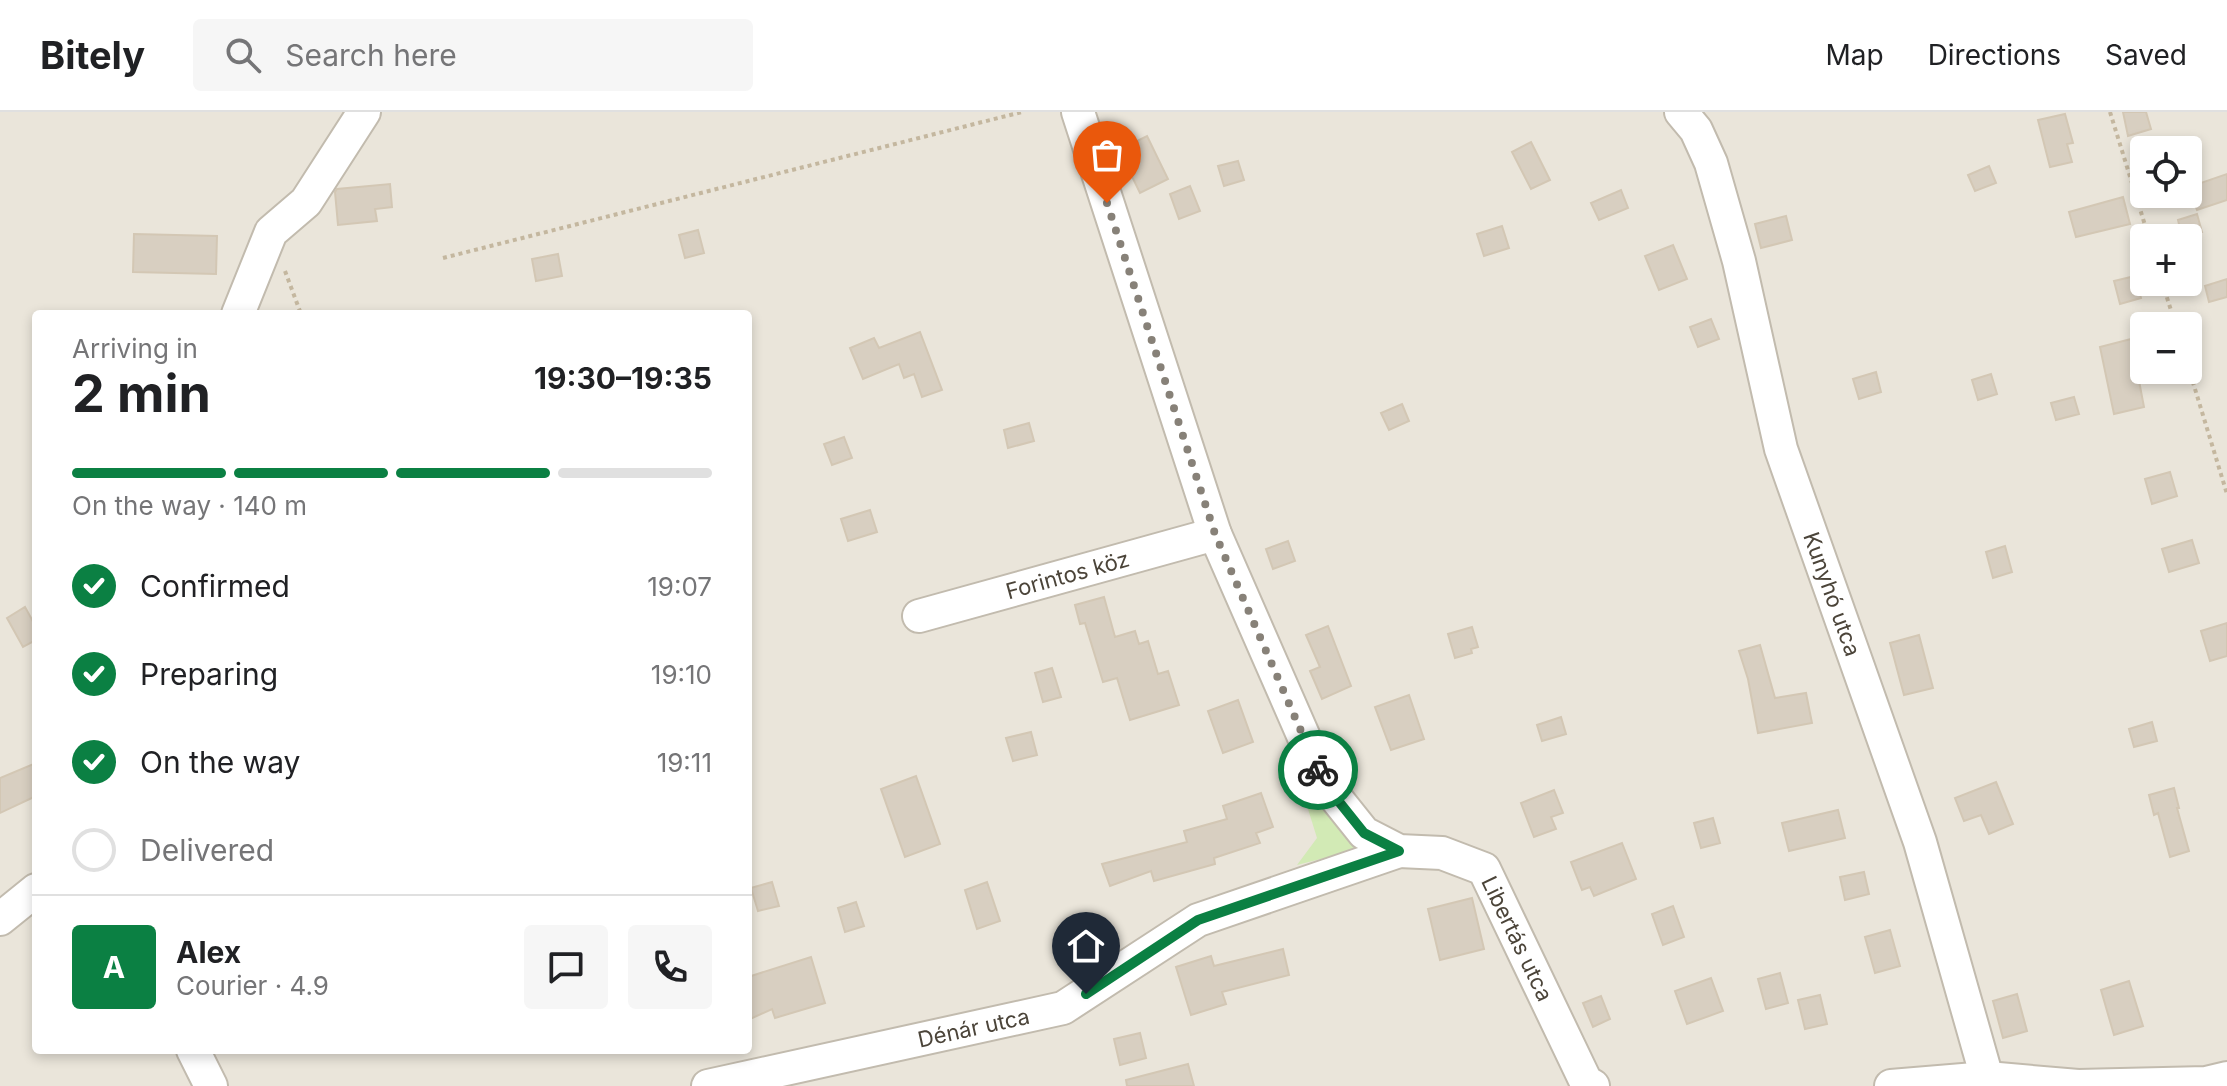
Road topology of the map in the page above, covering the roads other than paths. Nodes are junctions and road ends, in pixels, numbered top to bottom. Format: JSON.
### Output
{"nodes":[{"id":1,"x":364,"y":112,"type":"edge"},
{"id":2,"x":1078,"y":112,"type":"edge"},
{"id":3,"x":1681,"y":112,"type":"edge"},
{"id":4,"x":240,"y":310,"type":"edge"},
{"id":5,"x":1215,"y":534,"type":"junction"},
{"id":6,"x":919,"y":616,"type":"dead end"},
{"id":7,"x":1399,"y":851,"type":"junction"},
{"id":8,"x":32,"y":893,"type":"edge"},
{"id":9,"x":0,"y":919,"type":"edge"},
{"id":10,"x":195,"y":1054,"type":"edge"},
{"id":11,"x":1987,"y":1078,"type":"junction"},
{"id":12,"x":2227,"y":1078,"type":"edge"},
{"id":13,"x":211,"y":1086,"type":"edge"},
{"id":14,"x":708,"y":1086,"type":"edge"},
{"id":15,"x":1593,"y":1086,"type":"edge"},
{"id":16,"x":1891,"y":1086,"type":"edge"}],
"edges":[{"from":1,"to":4,"type":"street"},
{"from":2,"to":5,"type":"street","name":"Libertás utca"},
{"from":3,"to":11,"type":"street","name":"Kunyhó utca"},
{"from":5,"to":6,"type":"street","name":"Forintos köz"},
{"from":5,"to":7,"type":"street","name":"Libertás utca"},
{"from":7,"to":14,"type":"street","name":"Dénár utca"},
{"from":7,"to":15,"type":"street","name":"Libertás utca"},
{"from":8,"to":9,"type":"street"},
{"from":10,"to":13,"type":"street"},
{"from":11,"to":12,"type":"street"},
{"from":11,"to":16,"type":"street"}]}
